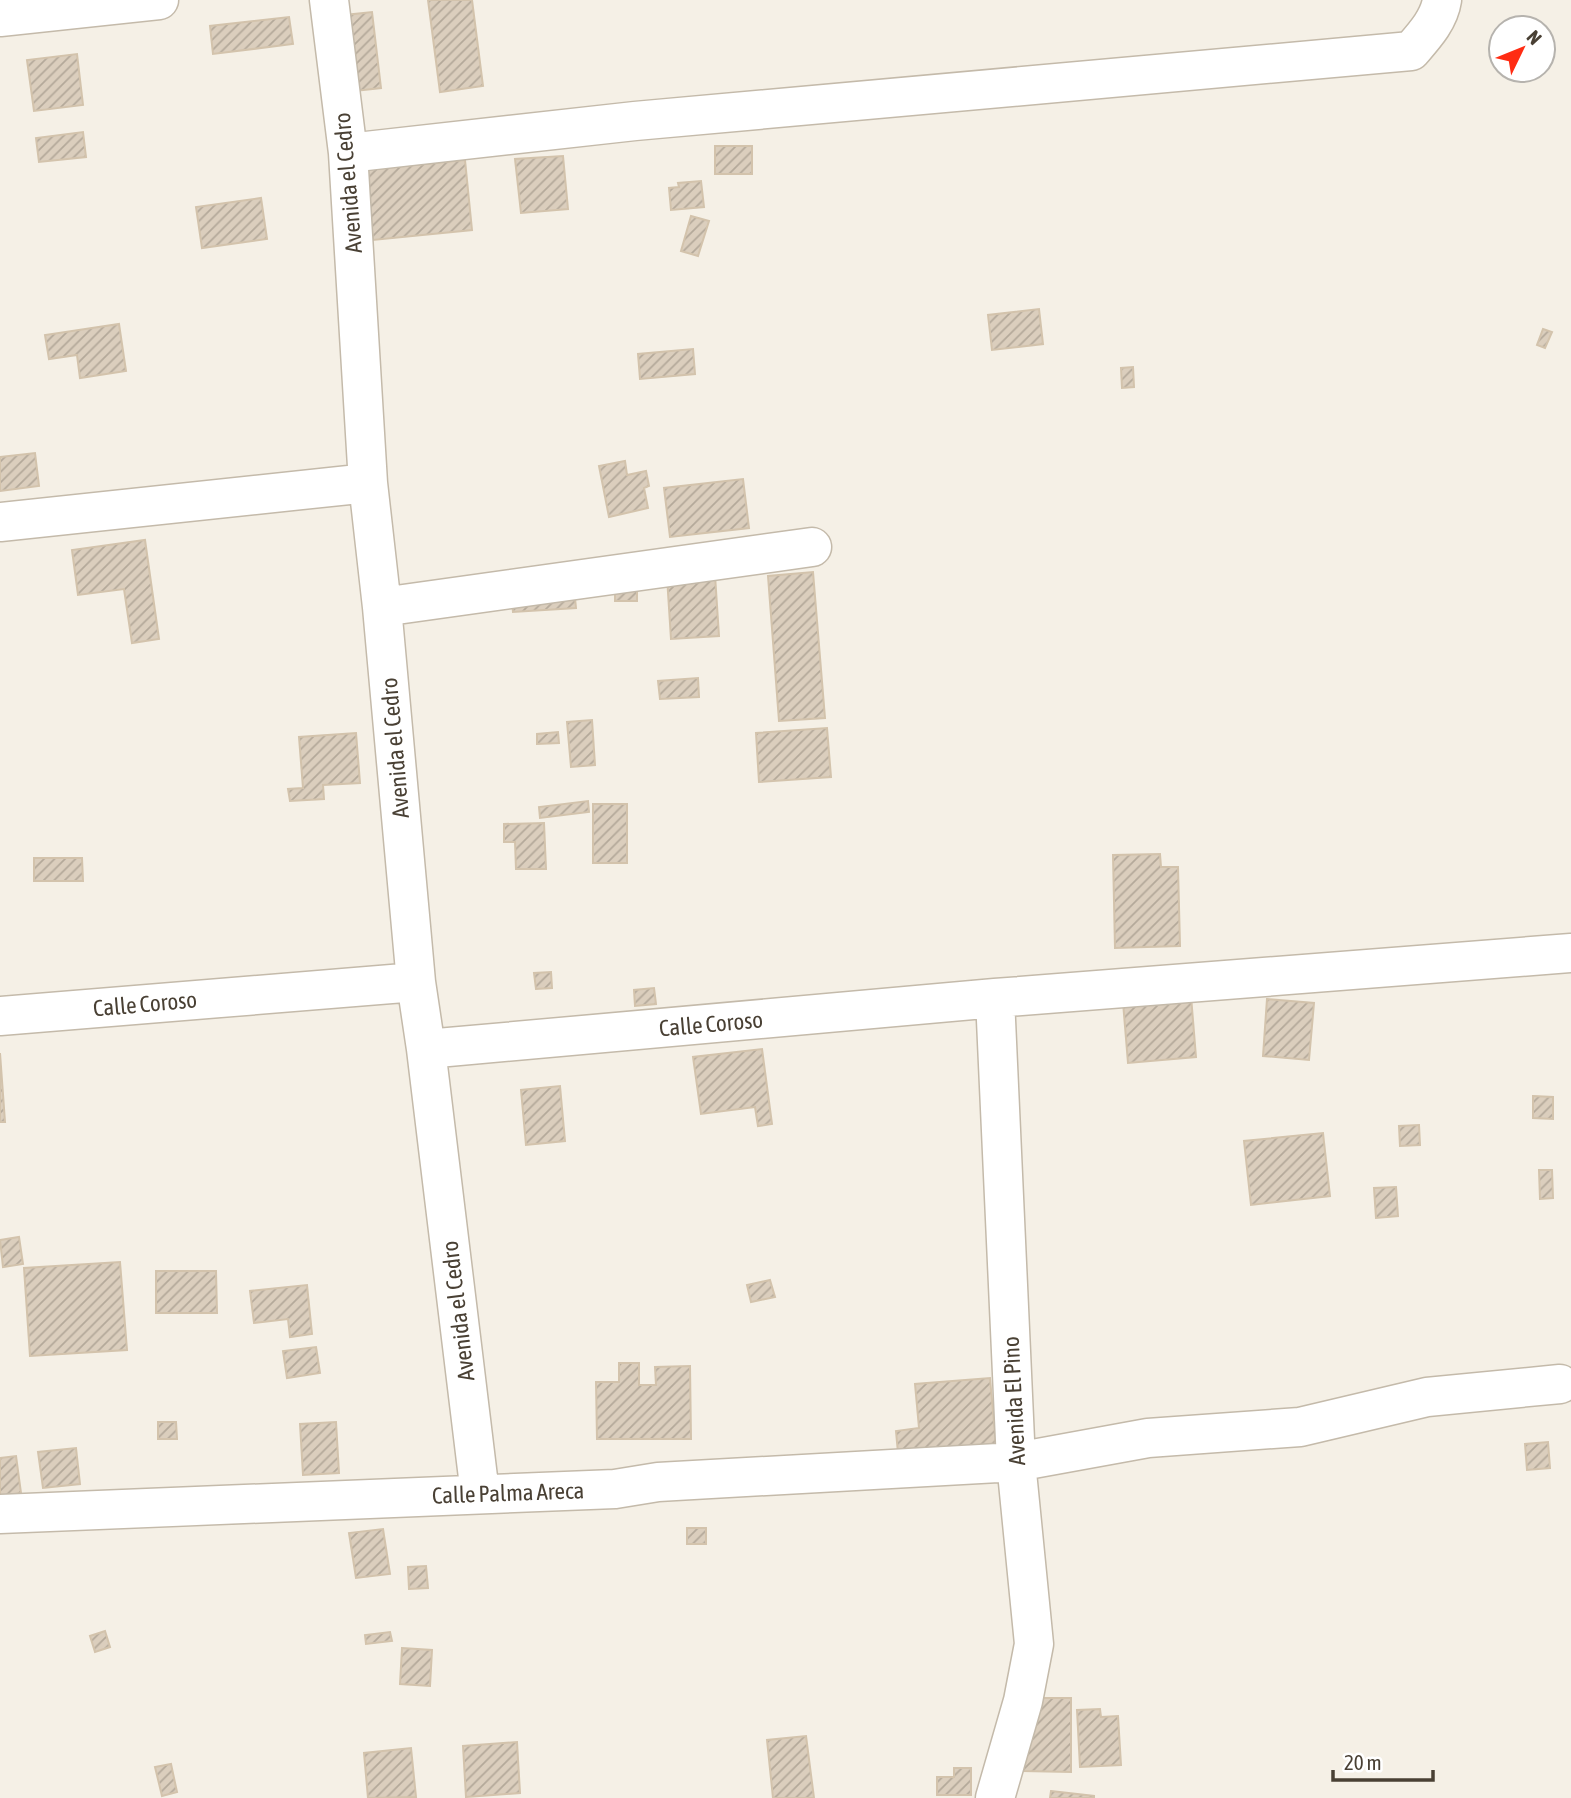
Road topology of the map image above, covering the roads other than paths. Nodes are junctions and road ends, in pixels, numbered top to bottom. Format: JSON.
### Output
{"nodes":[{"id":1,"x":159,"y":0,"type":"edge"},
{"id":2,"x":329,"y":0,"type":"edge"},
{"id":3,"x":1442,"y":0,"type":"edge"},
{"id":4,"x":0,"y":17,"type":"edge"},
{"id":5,"x":348,"y":153,"type":"junction"},
{"id":6,"x":368,"y":482,"type":"junction"},
{"id":7,"x":0,"y":523,"type":"edge"},
{"id":8,"x":813,"y":547,"type":"dead end"},
{"id":9,"x":382,"y":607,"type":"junction"},
{"id":10,"x":1571,"y":953,"type":"edge"},
{"id":11,"x":416,"y":982,"type":"junction"},
{"id":12,"x":995,"y":998,"type":"junction"},
{"id":13,"x":0,"y":1016,"type":"edge"},
{"id":14,"x":426,"y":1049,"type":"junction"},
{"id":15,"x":1560,"y":1384,"type":"dead end"},
{"id":16,"x":1016,"y":1462,"type":"junction"},
{"id":17,"x":480,"y":1494,"type":"junction"},
{"id":18,"x":0,"y":1514,"type":"edge"},
{"id":19,"x":995,"y":1798,"type":"edge"}],
"edges":[{"from":1,"to":4,"type":"street"},
{"from":2,"to":5,"type":"street","name":"Avenida el Cedro"},
{"from":3,"to":5,"type":"street"},
{"from":5,"to":6,"type":"street","name":"Avenida el Cedro"},
{"from":6,"to":7,"type":"street"},
{"from":6,"to":9,"type":"street","name":"Avenida el Cedro"},
{"from":8,"to":9,"type":"street"},
{"from":9,"to":11,"type":"street","name":"Avenida el Cedro"},
{"from":10,"to":12,"type":"street","name":"Calle Coroso"},
{"from":11,"to":13,"type":"street","name":"Calle Coroso"},
{"from":11,"to":14,"type":"street","name":"Avenida el Cedro"},
{"from":12,"to":14,"type":"street","name":"Calle Coroso"},
{"from":12,"to":16,"type":"street","name":"Avenida El Pino"},
{"from":14,"to":17,"type":"street","name":"Avenida el Cedro"},
{"from":15,"to":16,"type":"street","name":"Calle Palma Areca"},
{"from":16,"to":17,"type":"street","name":"Calle Palma Areca"},
{"from":16,"to":19,"type":"street","name":"Avenida El Pino"},
{"from":17,"to":18,"type":"street","name":"Calle Palma Areca"}]}
